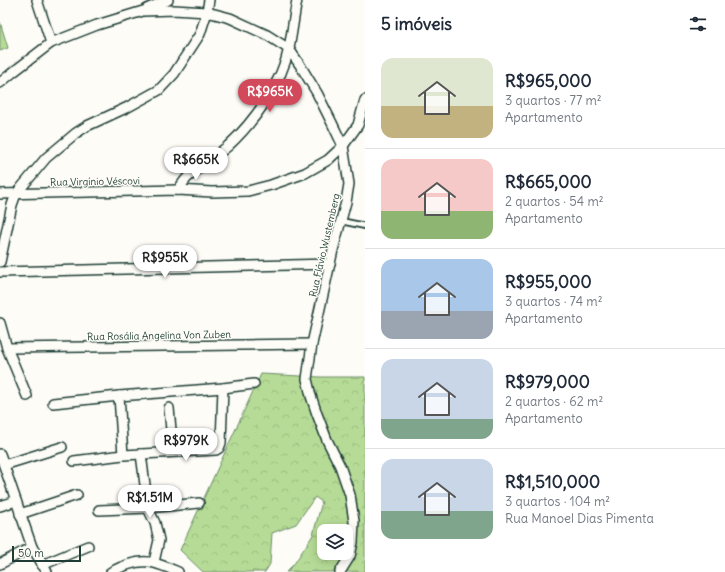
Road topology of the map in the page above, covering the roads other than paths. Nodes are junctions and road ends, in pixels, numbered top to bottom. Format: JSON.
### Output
{"nodes":[{"id":1,"x":37,"y":0,"type":"edge"},
{"id":2,"x":168,"y":0,"type":"edge"},
{"id":3,"x":209,"y":0,"type":"edge"},
{"id":4,"x":297,"y":0,"type":"edge"},
{"id":5,"x":143,"y":11,"type":"junction"},
{"id":6,"x":207,"y":12,"type":"junction"},
{"id":7,"x":51,"y":43,"type":"junction"},
{"id":8,"x":289,"y":50,"type":"junction"},
{"id":9,"x":0,"y":84,"type":"edge"},
{"id":10,"x":365,"y":100,"type":"edge"},
{"id":11,"x":343,"y":146,"type":"junction"},
{"id":12,"x":178,"y":190,"type":"junction"},
{"id":13,"x":0,"y":194,"type":"edge"},
{"id":14,"x":16,"y":194,"type":"junction"},
{"id":15,"x":341,"y":221,"type":"junction"},
{"id":16,"x":365,"y":226,"type":"edge"},
{"id":17,"x":0,"y":262,"type":"edge"},
{"id":18,"x":330,"y":264,"type":"junction"},
{"id":19,"x":0,"y":272,"type":"edge"},
{"id":20,"x":0,"y":323,"type":"edge"},
{"id":21,"x":312,"y":344,"type":"junction"},
{"id":22,"x":7,"y":348,"type":"junction"},
{"id":23,"x":254,"y":384,"type":"dead end"},
{"id":24,"x":223,"y":388,"type":"junction"},
{"id":25,"x":27,"y":396,"type":"dead end"},
{"id":26,"x":119,"y":396,"type":"junction"},
{"id":27,"x":53,"y":404,"type":"dead end"},
{"id":28,"x":169,"y":408,"type":"dead end"},
{"id":29,"x":62,"y":447,"type":"dead end"},
{"id":30,"x":173,"y":452,"type":"junction"},
{"id":31,"x":0,"y":454,"type":"edge"},
{"id":32,"x":141,"y":454,"type":"junction"},
{"id":33,"x":123,"y":455,"type":"junction"},
{"id":34,"x":74,"y":461,"type":"dead end"},
{"id":35,"x":4,"y":465,"type":"junction"},
{"id":36,"x":77,"y":495,"type":"dead end"},
{"id":37,"x":16,"y":500,"type":"junction"},
{"id":38,"x":199,"y":503,"type":"dead end"},
{"id":39,"x":0,"y":506,"type":"edge"},
{"id":40,"x":148,"y":508,"type":"junction"},
{"id":41,"x":99,"y":510,"type":"dead end"},
{"id":42,"x":20,"y":514,"type":"junction"},
{"id":43,"x":88,"y":546,"type":"dead end"},
{"id":44,"x":32,"y":547,"type":"junction"},
{"id":45,"x":154,"y":562,"type":"junction"},
{"id":46,"x":0,"y":564,"type":"edge"},
{"id":47,"x":45,"y":568,"type":"edge"},
{"id":48,"x":111,"y":572,"type":"edge"},
{"id":49,"x":178,"y":572,"type":"edge"},
{"id":50,"x":340,"y":572,"type":"edge"}],
"edges":[{"from":1,"to":7,"type":"street"},
{"from":2,"to":5,"type":"street"},
{"from":3,"to":6,"type":"street"},
{"from":4,"to":8,"type":"street"},
{"from":5,"to":6,"type":"street","name":"Rua Flávio Wustemberg"},
{"from":5,"to":7,"type":"street","name":"Rua Flávio Wustemberg"},
{"from":6,"to":8,"type":"street","name":"Rua Flávio Wustemberg"},
{"from":6,"to":14,"type":"street"},
{"from":7,"to":9,"type":"street","name":"Rua Flávio Wustemberg"},
{"from":8,"to":11,"type":"street","name":"Rua Flávio Wustemberg"},
{"from":8,"to":12,"type":"street"},
{"from":10,"to":11,"type":"street","name":"Rua Virgínio Véscovi"},
{"from":11,"to":12,"type":"street","name":"Rua Virgínio Véscovi"},
{"from":11,"to":15,"type":"street","name":"Rua Flávio Wustemberg"},
{"from":12,"to":14,"type":"street","name":"Rua Virgínio Véscovi"},
{"from":13,"to":14,"type":"street","name":"Rua Virgínio Véscovi"},
{"from":14,"to":17,"type":"street"},
{"from":15,"to":16,"type":"lane"},
{"from":15,"to":18,"type":"street","name":"Rua Flávio Wustemberg"},
{"from":18,"to":19,"type":"street"},
{"from":18,"to":21,"type":"street","name":"Rua Flávio Wustemberg"},
{"from":20,"to":22,"type":"street"},
{"from":21,"to":22,"type":"street","name":"Rua Rosália Angelina Von Zuben"},
{"from":21,"to":50,"type":"street","name":"Rua Flávio Wustemberg"},
{"from":22,"to":25,"type":"street"},
{"from":23,"to":24,"type":"street"},
{"from":24,"to":26,"type":"street"},
{"from":24,"to":30,"type":"street"},
{"from":26,"to":27,"type":"street"},
{"from":26,"to":33,"type":"street"},
{"from":28,"to":30,"type":"street"},
{"from":29,"to":35,"type":"street"},
{"from":30,"to":32,"type":"street"},
{"from":31,"to":35,"type":"street"},
{"from":32,"to":33,"type":"street"},
{"from":32,"to":40,"type":"street"},
{"from":33,"to":34,"type":"street"},
{"from":35,"to":37,"type":"street"},
{"from":36,"to":42,"type":"street"},
{"from":37,"to":39,"type":"street"},
{"from":37,"to":42,"type":"street"},
{"from":38,"to":40,"type":"street"},
{"from":40,"to":41,"type":"street"},
{"from":40,"to":45,"type":"street"},
{"from":42,"to":44,"type":"street"},
{"from":43,"to":47,"type":"street"},
{"from":44,"to":46,"type":"street"},
{"from":44,"to":47,"type":"street"},
{"from":45,"to":48,"type":"street"},
{"from":45,"to":49,"type":"street"}]}
